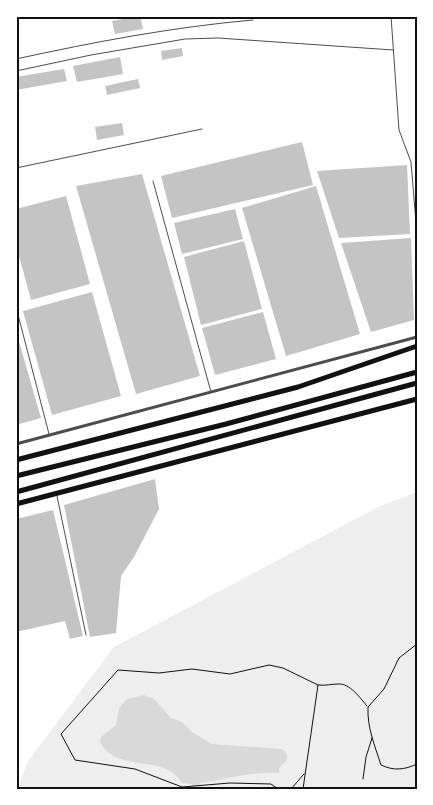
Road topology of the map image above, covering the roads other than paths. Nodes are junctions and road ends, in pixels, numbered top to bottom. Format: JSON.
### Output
{"nodes":[{"id":1,"x":391,"y":16,"type":"edge"},
{"id":2,"x":253,"y":20,"type":"dead end"},
{"id":3,"x":393,"y":50,"type":"junction"},
{"id":4,"x":16,"y":60,"type":"edge"},
{"id":5,"x":16,"y":71,"type":"edge"},
{"id":6,"x":202,"y":129,"type":"dead end"},
{"id":7,"x":16,"y":168,"type":"edge"},
{"id":8,"x":153,"y":181,"type":"dead end"},
{"id":9,"x":417,"y":234,"type":"edge"},
{"id":10,"x":16,"y":306,"type":"edge"},
{"id":11,"x":417,"y":337,"type":"edge"},
{"id":12,"x":417,"y":346,"type":"edge"},
{"id":13,"x":417,"y":372,"type":"edge"},
{"id":14,"x":417,"y":383,"type":"edge"},
{"id":15,"x":211,"y":393,"type":"junction"},
{"id":16,"x":417,"y":399,"type":"edge"},
{"id":17,"x":50,"y":435,"type":"junction"},
{"id":18,"x":16,"y":444,"type":"edge"},
{"id":19,"x":16,"y":460,"type":"edge"},
{"id":20,"x":16,"y":476,"type":"edge"},
{"id":21,"x":16,"y":492,"type":"edge"},
{"id":22,"x":57,"y":493,"type":"junction"},
{"id":23,"x":16,"y":504,"type":"edge"},
{"id":24,"x":86,"y":635,"type":"dead end"}],
"edges":[{"from":1,"to":3,"type":"lane"},
{"from":2,"to":4,"type":"lane"},
{"from":3,"to":5,"type":"lane"},
{"from":3,"to":9,"type":"lane"},
{"from":6,"to":7,"type":"lane"},
{"from":8,"to":15,"type":"lane"},
{"from":10,"to":17,"type":"lane"},
{"from":11,"to":15,"type":"street"},
{"from":12,"to":19,"type":"main road"},
{"from":13,"to":20,"type":"main road"},
{"from":14,"to":21,"type":"main road"},
{"from":15,"to":17,"type":"street"},
{"from":16,"to":22,"type":"main road"},
{"from":17,"to":18,"type":"street"},
{"from":22,"to":23,"type":"main road"},
{"from":22,"to":24,"type":"lane"}]}
